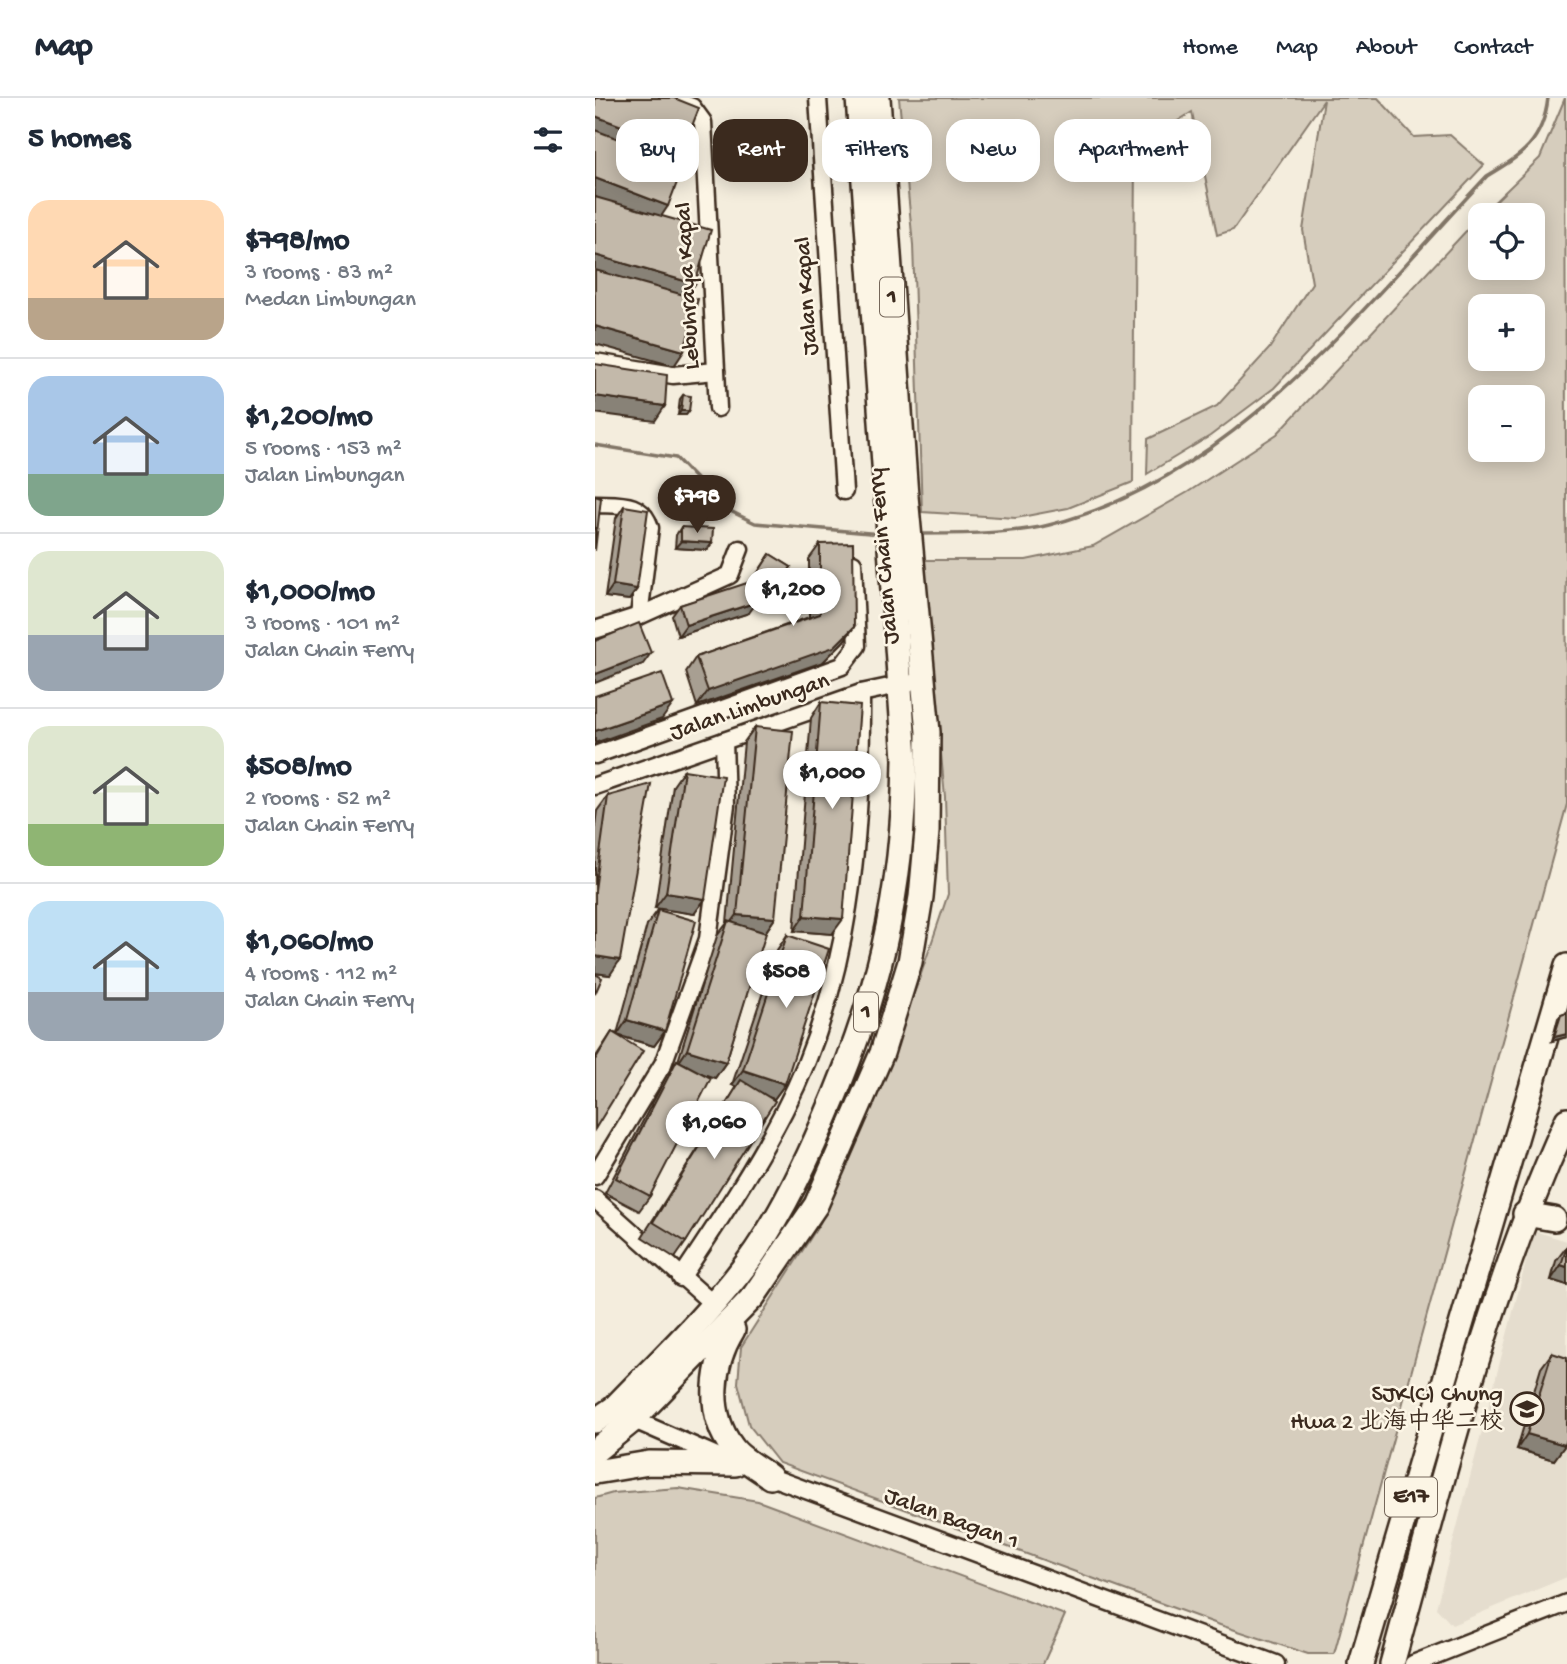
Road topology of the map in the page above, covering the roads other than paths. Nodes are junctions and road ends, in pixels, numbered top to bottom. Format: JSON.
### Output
{"nodes":[{"id":1,"x":668,"y":98,"type":"edge"},
{"id":2,"x":818,"y":98,"type":"edge"},
{"id":3,"x":857,"y":98,"type":"edge"},
{"id":4,"x":878,"y":98,"type":"edge"},
{"id":5,"x":595,"y":362,"type":"edge"},
{"id":6,"x":716,"y":371,"type":"junction"},
{"id":7,"x":718,"y":408,"type":"dead end"},
{"id":8,"x":844,"y":491,"type":"dead end"},
{"id":9,"x":897,"y":496,"type":"junction"},
{"id":10,"x":595,"y":503,"type":"edge"},
{"id":11,"x":740,"y":549,"type":"dead end"},
{"id":12,"x":853,"y":563,"type":"edge"},
{"id":13,"x":639,"y":616,"type":"junction"},
{"id":14,"x":907,"y":627,"type":"junction"},
{"id":15,"x":595,"y":630,"type":"edge"},
{"id":16,"x":922,"y":680,"type":"junction"},
{"id":17,"x":897,"y":685,"type":"junction"},
{"id":18,"x":861,"y":693,"type":"junction"},
{"id":19,"x":738,"y":703,"type":"junction"},
{"id":20,"x":748,"y":733,"type":"junction"},
{"id":21,"x":724,"y":741,"type":"junction"},
{"id":22,"x":595,"y":755,"type":"edge"},
{"id":23,"x":595,"y":786,"type":"edge"},
{"id":24,"x":1567,"y":966,"type":"edge"},
{"id":25,"x":1567,"y":1121,"type":"edge"},
{"id":26,"x":595,"y":1175,"type":"edge"},
{"id":27,"x":595,"y":1199,"type":"edge"},
{"id":28,"x":1525,"y":1214,"type":"junction"},
{"id":29,"x":1555,"y":1219,"type":"dead end"},
{"id":30,"x":681,"y":1278,"type":"junction"},
{"id":31,"x":753,"y":1297,"type":"junction"},
{"id":32,"x":713,"y":1304,"type":"junction"},
{"id":33,"x":623,"y":1415,"type":"junction"},
{"id":34,"x":595,"y":1421,"type":"edge"},
{"id":35,"x":595,"y":1451,"type":"edge"},
{"id":36,"x":735,"y":1464,"type":"junction"},
{"id":37,"x":595,"y":1472,"type":"edge"},
{"id":38,"x":771,"y":1477,"type":"junction"},
{"id":39,"x":1567,"y":1603,"type":"edge"},
{"id":40,"x":1276,"y":1664,"type":"edge"},
{"id":41,"x":1361,"y":1664,"type":"edge"},
{"id":42,"x":1392,"y":1664,"type":"edge"},
{"id":43,"x":1413,"y":1664,"type":"edge"}],
"edges":[{"from":1,"to":6,"type":"street","name":"Lebuhraya Kapal"},
{"from":2,"to":8,"type":"street","name":"Jalan Kapal"},
{"from":3,"to":9,"type":"highway","name":"Jalan Chain Ferry","number":"1"},
{"from":4,"to":9,"type":"highway","name":"Jalan Chain Ferry","number":"1"},
{"from":5,"to":6,"type":"street"},
{"from":6,"to":7,"type":"street","name":"Lebuhraya Kapal"},
{"from":9,"to":14,"type":"highway","name":"Jalan Chain Ferry","number":"1"},
{"from":10,"to":13,"type":"street"},
{"from":11,"to":13,"type":"street"},
{"from":12,"to":19,"type":"street","name":"Jalan Limbungan"},
{"from":13,"to":15,"type":"street"},
{"from":14,"to":16,"type":"highway","name":"Jalan Chain Ferry","number":"1"},
{"from":14,"to":17,"type":"highway","name":"Jalan Chain Ferry","number":"1"},
{"from":16,"to":17,"type":"street","name":"Jalan Limbungan"},
{"from":16,"to":31,"type":"highway","name":"Jalan Chain Ferry","number":"1"},
{"from":17,"to":18,"type":"street","name":"Jalan Limbungan"},
{"from":17,"to":32,"type":"highway","name":"Jalan Chain Ferry","number":"1"},
{"from":18,"to":20,"type":"street","name":"Jalan Limbungan"},
{"from":18,"to":30,"type":"street"},
{"from":19,"to":20,"type":"street"},
{"from":19,"to":22,"type":"street","name":"Jalan Limbungan"},
{"from":20,"to":21,"type":"street","name":"Jalan Limbungan"},
{"from":21,"to":23,"type":"street","name":"Jalan Limbungan"},
{"from":21,"to":26,"type":"street"},
{"from":24,"to":41,"type":"highway","number":"E17"},
{"from":25,"to":28,"type":"highway","number":"E17"},
{"from":27,"to":30,"type":"street"},
{"from":28,"to":29,"type":"highway"},
{"from":28,"to":42,"type":"highway","number":"E17"},
{"from":30,"to":32,"type":"street"},
{"from":31,"to":33,"type":"highway","name":"Jalan Chain Ferry","number":"1"},
{"from":31,"to":38,"type":"highway"},
{"from":32,"to":33,"type":"highway","name":"Jalan Chain Ferry","number":"1"},
{"from":33,"to":34,"type":"highway","name":"Jalan Chain Ferry","number":"1"},
{"from":33,"to":35,"type":"highway","name":"Jalan Chain Ferry","number":"1"},
{"from":33,"to":36,"type":"street","name":"Jalan Bagan 1"},
{"from":36,"to":37,"type":"highway"},
{"from":36,"to":38,"type":"street","name":"Jalan Bagan 1"},
{"from":38,"to":40,"type":"street","name":"Jalan Bagan 1"},
{"from":39,"to":43,"type":"street"}]}
